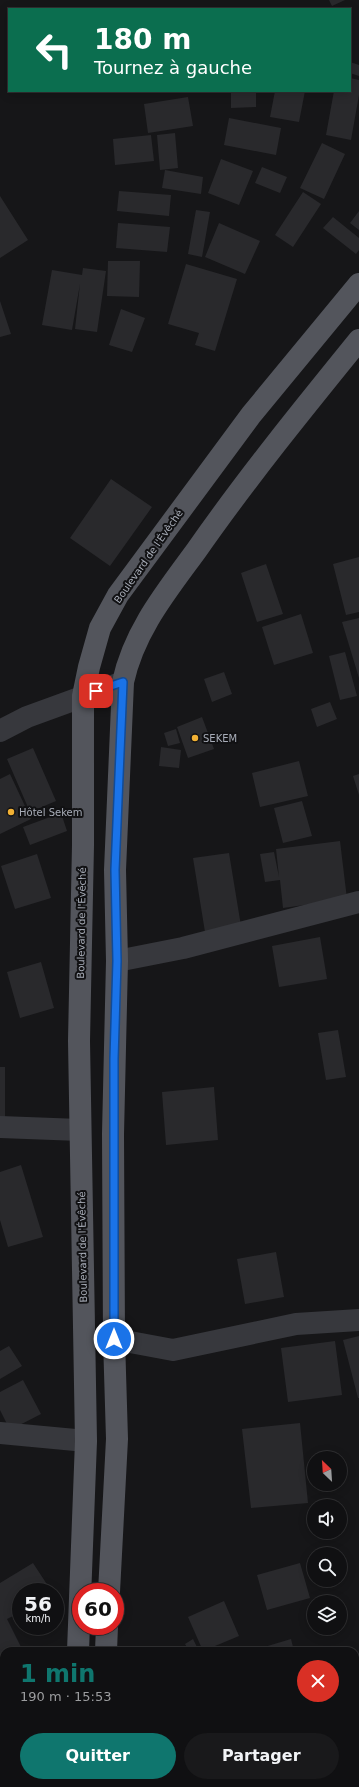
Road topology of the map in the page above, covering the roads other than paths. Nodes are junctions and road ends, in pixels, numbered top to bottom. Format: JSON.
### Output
{"nodes":[{"id":1,"x":359,"y":284,"type":"edge"},
{"id":2,"x":359,"y":340,"type":"edge"},
{"id":3,"x":123,"y":682,"type":"junction"},
{"id":4,"x":83,"y":696,"type":"junction"},
{"id":5,"x":0,"y":731,"type":"edge"},
{"id":6,"x":359,"y":902,"type":"edge"},
{"id":7,"x":117,"y":961,"type":"junction"},
{"id":8,"x":0,"y":1127,"type":"edge"},
{"id":9,"x":80,"y":1130,"type":"junction"},
{"id":10,"x":359,"y":1320,"type":"edge"},
{"id":11,"x":114,"y":1339,"type":"junction"},
{"id":12,"x":0,"y":1433,"type":"edge"},
{"id":13,"x":86,"y":1441,"type":"junction"},
{"id":14,"x":109,"y":1583,"type":"edge"},
{"id":15,"x":107,"y":1635,"type":"edge"},
{"id":16,"x":78,"y":1647,"type":"edge"},
{"id":17,"x":106,"y":1647,"type":"edge"}],
"edges":[{"from":1,"to":4,"type":"main road","name":"Boulevard de l'Évêché"},
{"from":2,"to":3,"type":"main road"},
{"from":3,"to":4,"type":"street"},
{"from":3,"to":7,"type":"main road"},
{"from":4,"to":5,"type":"street"},
{"from":4,"to":9,"type":"main road","name":"Boulevard de l'Évêché"},
{"from":6,"to":7,"type":"street"},
{"from":7,"to":11,"type":"main road"},
{"from":8,"to":9,"type":"street"},
{"from":9,"to":13,"type":"main road","name":"Boulevard de l'Évêché"},
{"from":10,"to":11,"type":"street"},
{"from":11,"to":14,"type":"main road"},
{"from":12,"to":13,"type":"street"},
{"from":13,"to":16,"type":"main road","name":"Boulevard de l'Évêché"},
{"from":15,"to":17,"type":"main road"}]}
